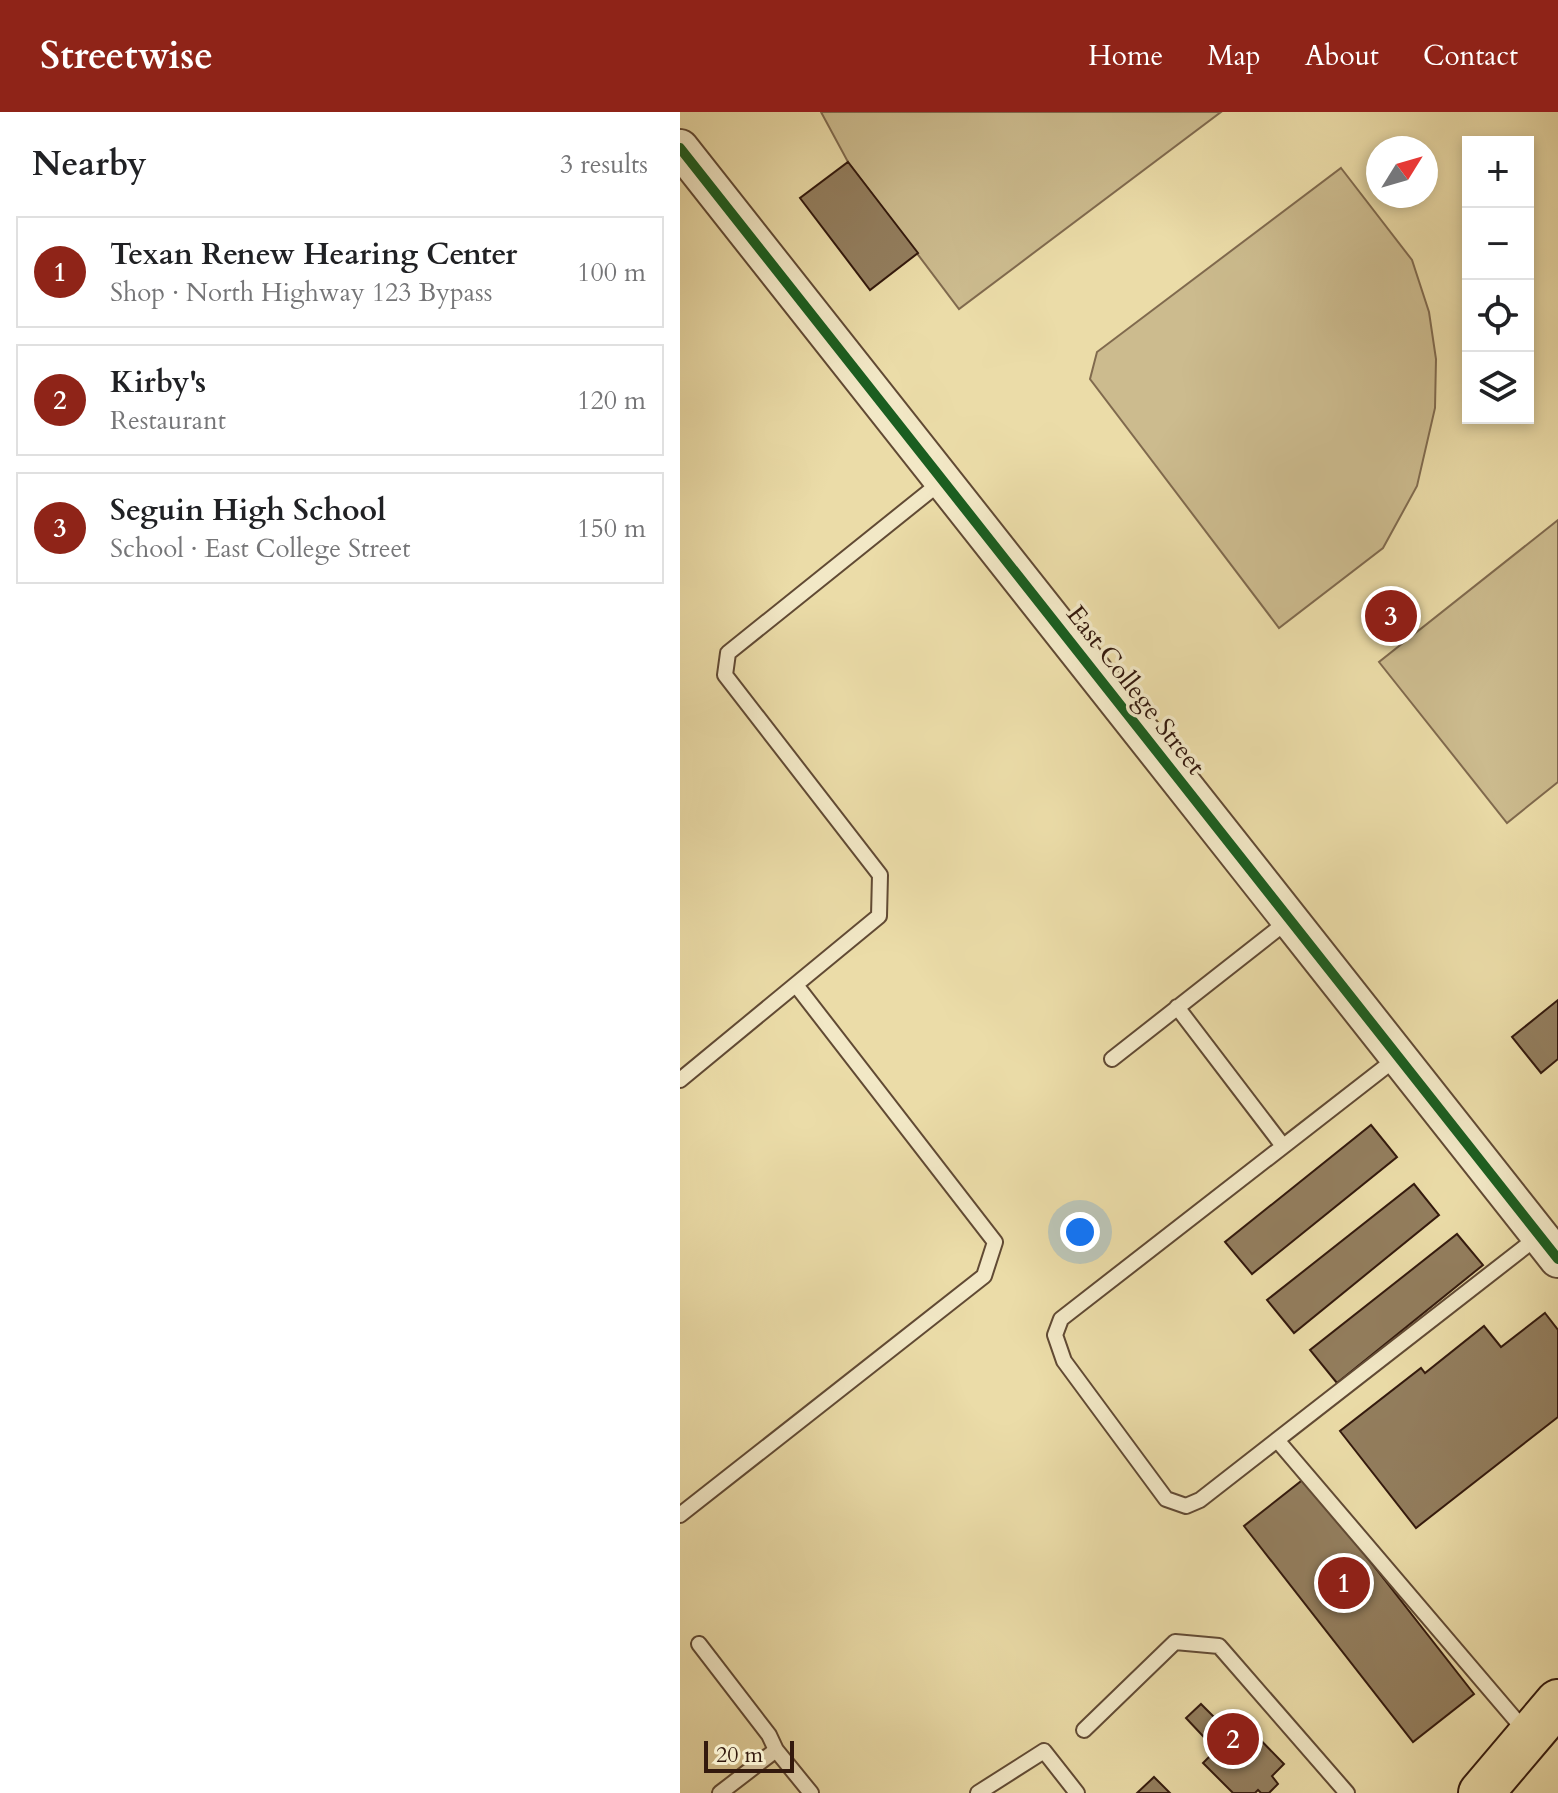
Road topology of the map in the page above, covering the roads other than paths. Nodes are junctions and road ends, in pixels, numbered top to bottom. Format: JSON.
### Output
{"nodes":[{"id":1,"x":680,"y":148,"type":"edge"},
{"id":2,"x":943,"y":481,"type":"junction"},
{"id":3,"x":1289,"y":920,"type":"junction"},
{"id":4,"x":796,"y":985,"type":"junction"},
{"id":5,"x":1177,"y":1007,"type":"junction"},
{"id":6,"x":1398,"y":1057,"type":"junction"},
{"id":7,"x":1112,"y":1059,"type":"dead end"},
{"id":8,"x":680,"y":1080,"type":"edge"},
{"id":9,"x":1283,"y":1146,"type":"junction"},
{"id":10,"x":1549,"y":1248,"type":"edge"},
{"id":11,"x":1277,"y":1440,"type":"junction"},
{"id":12,"x":680,"y":1515,"type":"edge"},
{"id":13,"x":699,"y":1644,"type":"dead end"},
{"id":14,"x":1558,"y":1702,"type":"edge"},
{"id":15,"x":1084,"y":1730,"type":"dead end"},
{"id":16,"x":1530,"y":1736,"type":"junction"},
{"id":17,"x":776,"y":1750,"type":"junction"},
{"id":18,"x":1345,"y":1792,"type":"edge"},
{"id":19,"x":720,"y":1793,"type":"edge"},
{"id":20,"x":811,"y":1793,"type":"edge"},
{"id":21,"x":978,"y":1793,"type":"edge"},
{"id":22,"x":1077,"y":1793,"type":"edge"},
{"id":23,"x":1481,"y":1793,"type":"edge"}],
"edges":[{"from":1,"to":2,"type":"street","name":"East College Street"},
{"from":2,"to":3,"type":"street","name":"East College Street"},
{"from":2,"to":4,"type":"lane"},
{"from":3,"to":5,"type":"lane"},
{"from":3,"to":6,"type":"street","name":"East College Street"},
{"from":4,"to":8,"type":"lane"},
{"from":4,"to":12,"type":"lane"},
{"from":5,"to":7,"type":"lane"},
{"from":5,"to":9,"type":"lane"},
{"from":6,"to":9,"type":"lane"},
{"from":6,"to":10,"type":"street","name":"East College Street"},
{"from":9,"to":11,"type":"lane"},
{"from":10,"to":11,"type":"lane"},
{"from":11,"to":16,"type":"lane"},
{"from":13,"to":17,"type":"lane"},
{"from":14,"to":16,"type":"main road"},
{"from":15,"to":18,"type":"lane"},
{"from":16,"to":23,"type":"main road"},
{"from":17,"to":19,"type":"lane"},
{"from":17,"to":20,"type":"lane"},
{"from":21,"to":22,"type":"lane"}]}
